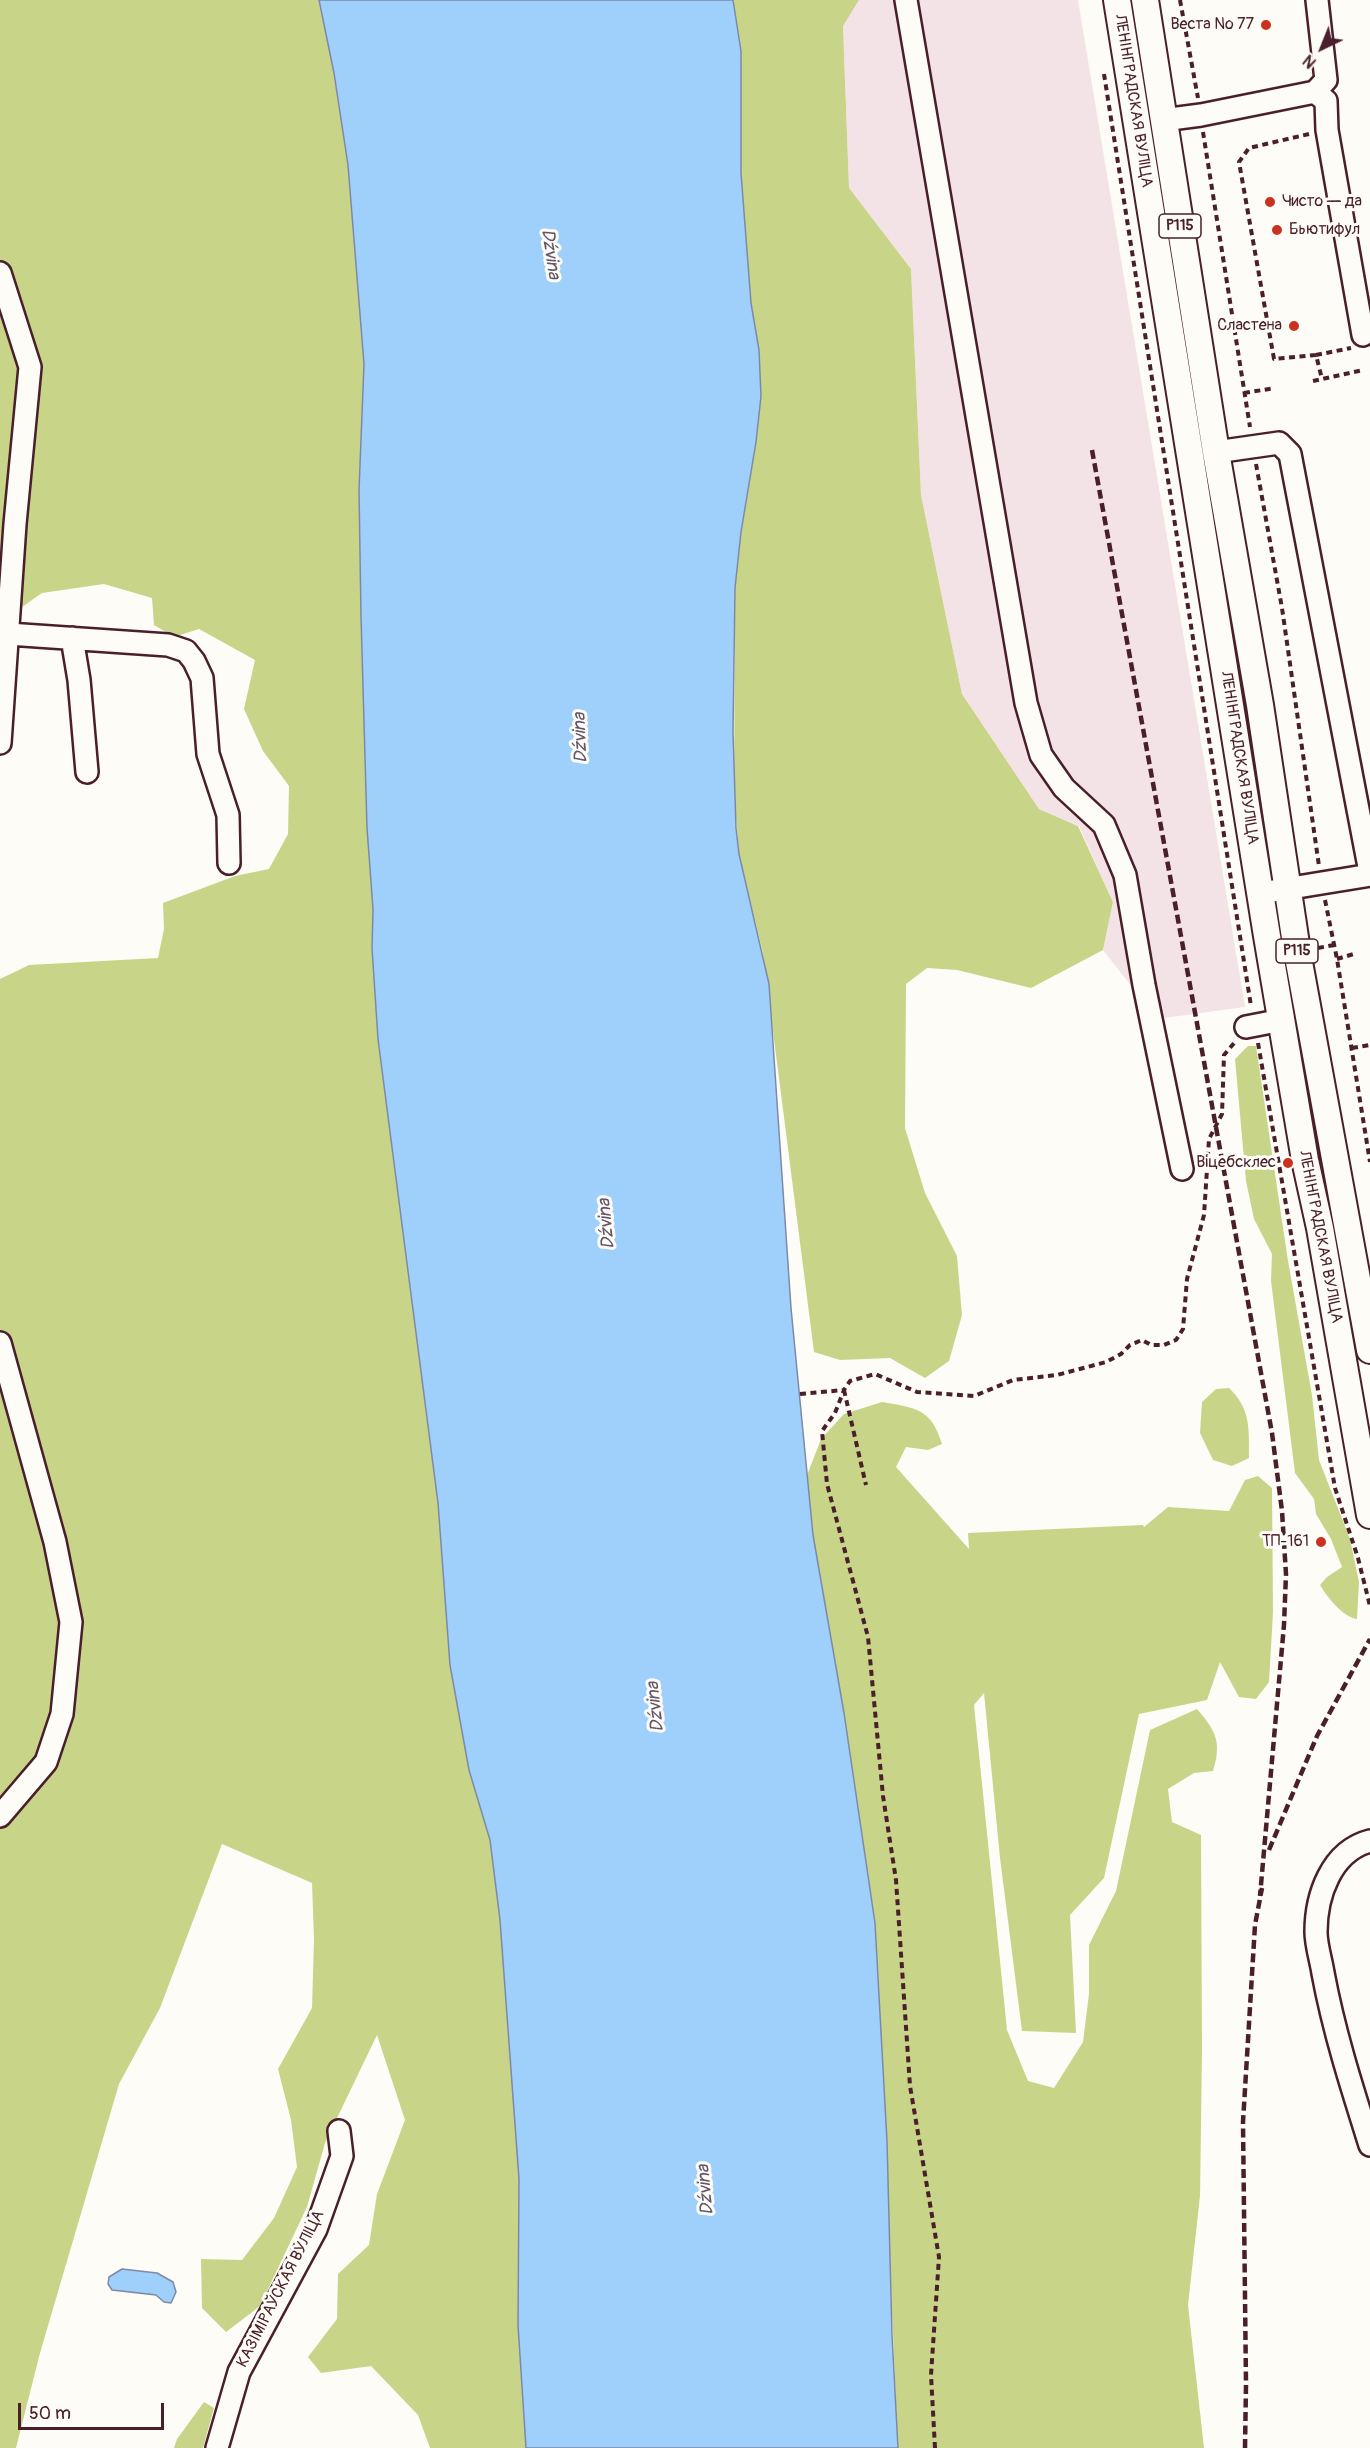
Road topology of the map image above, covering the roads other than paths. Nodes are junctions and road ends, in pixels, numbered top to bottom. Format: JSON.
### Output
{"nodes":[{"id":1,"x":906,"y":0,"type":"edge"},
{"id":2,"x":1117,"y":0,"type":"edge"},
{"id":3,"x":1145,"y":0,"type":"edge"},
{"id":4,"x":1317,"y":0,"type":"edge"},
{"id":5,"x":1315,"y":92,"type":"junction"},
{"id":6,"x":1163,"y":120,"type":"junction"},
{"id":7,"x":0,"y":273,"type":"edge"},
{"id":8,"x":1363,"y":335,"type":"dead end"},
{"id":9,"x":1208,"y":403,"type":"junction"},
{"id":10,"x":1181,"y":407,"type":"junction"},
{"id":11,"x":1216,"y":452,"type":"junction"},
{"id":12,"x":1244,"y":611,"type":"junction"},
{"id":13,"x":1215,"y":614,"type":"junction"},
{"id":14,"x":8,"y":634,"type":"junction"},
{"id":15,"x":72,"y":638,"type":"junction"},
{"id":16,"x":0,"y":743,"type":"edge"},
{"id":17,"x":87,"y":772,"type":"dead end"},
{"id":18,"x":229,"y":863,"type":"dead end"},
{"id":19,"x":1370,"y":873,"type":"edge"},
{"id":20,"x":1287,"y":888,"type":"junction"},
{"id":21,"x":1261,"y":893,"type":"junction"},
{"id":22,"x":1282,"y":1020,"type":"junction"},
{"id":23,"x":1246,"y":1027,"type":"road end"},
{"id":24,"x":1182,"y":1168,"type":"dead end"},
{"id":25,"x":1364,"y":1288,"type":"edge"},
{"id":26,"x":0,"y":1343,"type":"edge"},
{"id":27,"x":1370,"y":1350,"type":"edge"},
{"id":28,"x":1370,"y":1515,"type":"edge"},
{"id":29,"x":0,"y":1816,"type":"edge"},
{"id":30,"x":1370,"y":1841,"type":"edge"},
{"id":31,"x":339,"y":2132,"type":"dead end"},
{"id":32,"x":1370,"y":2145,"type":"edge"},
{"id":33,"x":218,"y":2448,"type":"edge"}],
"edges":[{"from":1,"to":24,"type":"street"},
{"from":2,"to":10,"type":"main road","name":"ЛЕНІНГРАДСКАЯ ВУЛІЦА","number":"Р115"},
{"from":3,"to":6,"type":"main road","name":"ЛЕНІНГРАДСКАЯ ВУЛІЦА","number":"Р115"},
{"from":4,"to":5,"type":"street"},
{"from":5,"to":6,"type":"street"},
{"from":5,"to":8,"type":"street"},
{"from":6,"to":9,"type":"main road","name":"ЛЕНІНГРАДСКАЯ ВУЛІЦА","number":"Р115"},
{"from":7,"to":14,"type":"street"},
{"from":9,"to":10,"type":"street"},
{"from":9,"to":11,"type":"main road","name":"ЛЕНІНГРАДСКАЯ ВУЛІЦА","number":"Р115"},
{"from":10,"to":13,"type":"main road","name":"ЛЕНІНГРАДСКАЯ ВУЛІЦА","number":"Р115"},
{"from":11,"to":12,"type":"main road","name":"ЛЕНІНГРАДСКАЯ ВУЛІЦА","number":"Р115"},
{"from":11,"to":19,"type":"street"},
{"from":12,"to":13,"type":"street"},
{"from":12,"to":20,"type":"main road","name":"ЛЕНІНГРАДСКАЯ ВУЛІЦА","number":"Р115"},
{"from":13,"to":21,"type":"main road","name":"ЛЕНІНГРАДСКАЯ ВУЛІЦА","number":"Р115"},
{"from":14,"to":15,"type":"street"},
{"from":14,"to":16,"type":"street"},
{"from":15,"to":17,"type":"street"},
{"from":15,"to":18,"type":"street"},
{"from":19,"to":20,"type":"street"},
{"from":20,"to":21,"type":"street"},
{"from":20,"to":25,"type":"main road","name":"ЛЕНІНГРАДСКАЯ ВУЛІЦА","number":"Р115"},
{"from":21,"to":22,"type":"main road","name":"ЛЕНІНГРАДСКАЯ ВУЛІЦА","number":"Р115"},
{"from":22,"to":23,"type":"street"},
{"from":22,"to":28,"type":"main road","name":"ЛЕНІНГРАДСКАЯ ВУЛІЦА","number":"Р115"},
{"from":25,"to":27,"type":"main road","name":"ЛЕНІНГРАДСКАЯ ВУЛІЦА","number":"Р115"},
{"from":26,"to":29,"type":"street"},
{"from":30,"to":32,"type":"street"},
{"from":31,"to":33,"type":"street","name":"КАЗІМІРАЎСКАЯ ВУЛІЦА"}]}
